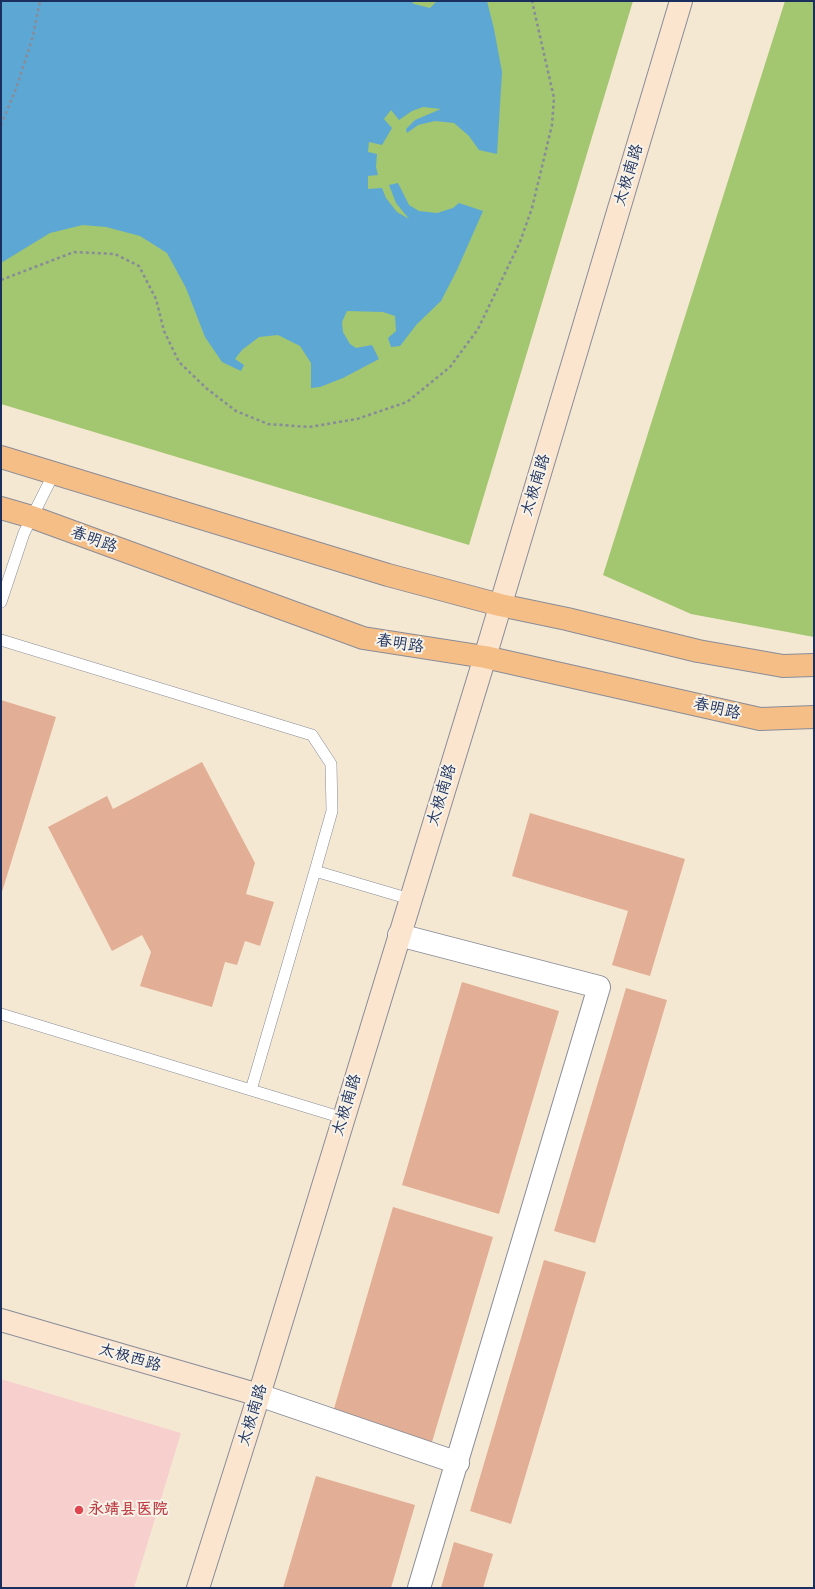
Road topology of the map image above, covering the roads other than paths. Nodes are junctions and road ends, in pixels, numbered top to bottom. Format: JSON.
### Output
{"nodes":[{"id":1,"x":680,"y":1,"type":"edge"},
{"id":2,"x":1,"y":457,"type":"edge"},
{"id":3,"x":54,"y":473,"type":"junction"},
{"id":4,"x":1,"y":508,"type":"edge"},
{"id":5,"x":32,"y":517,"type":"junction"},
{"id":6,"x":1,"y":602,"type":"edge"},
{"id":7,"x":500,"y":605,"type":"junction"},
{"id":8,"x":1,"y":640,"type":"edge"},
{"id":9,"x":485,"y":657,"type":"junction"},
{"id":10,"x":814,"y":665,"type":"edge"},
{"id":11,"x":814,"y":717,"type":"edge"},
{"id":12,"x":315,"y":871,"type":"junction"},
{"id":13,"x":410,"y":899,"type":"junction"},
{"id":14,"x":399,"y":936,"type":"junction"},
{"id":15,"x":1,"y":1014,"type":"edge"},
{"id":16,"x":251,"y":1090,"type":"junction"},
{"id":17,"x":343,"y":1118,"type":"junction"},
{"id":18,"x":1,"y":1320,"type":"edge"},
{"id":19,"x":259,"y":1395,"type":"junction"},
{"id":20,"x":458,"y":1463,"type":"junction"},
{"id":21,"x":198,"y":1588,"type":"edge"},
{"id":22,"x":419,"y":1588,"type":"edge"}],
"edges":[{"from":1,"to":7,"type":"main road","name":"太极南路"},
{"from":2,"to":3,"type":"main road"},
{"from":3,"to":5,"type":"lane"},
{"from":3,"to":7,"type":"main road"},
{"from":4,"to":5,"type":"main road","name":"春明路"},
{"from":5,"to":6,"type":"lane"},
{"from":5,"to":9,"type":"main road","name":"春明路"},
{"from":7,"to":9,"type":"main road","name":"太极南路"},
{"from":7,"to":10,"type":"main road"},
{"from":8,"to":12,"type":"lane"},
{"from":9,"to":11,"type":"main road","name":"春明路"},
{"from":9,"to":13,"type":"main road","name":"太极南路"},
{"from":12,"to":13,"type":"lane"},
{"from":12,"to":16,"type":"lane"},
{"from":13,"to":14,"type":"main road","name":"太极南路"},
{"from":14,"to":17,"type":"main road","name":"太极南路"},
{"from":14,"to":20,"type":"street"},
{"from":15,"to":16,"type":"lane"},
{"from":16,"to":17,"type":"lane"},
{"from":17,"to":19,"type":"main road","name":"太极南路"},
{"from":18,"to":19,"type":"main road","name":"太极西路"},
{"from":19,"to":20,"type":"street"},
{"from":19,"to":21,"type":"main road","name":"太极南路"},
{"from":20,"to":22,"type":"street"}]}
